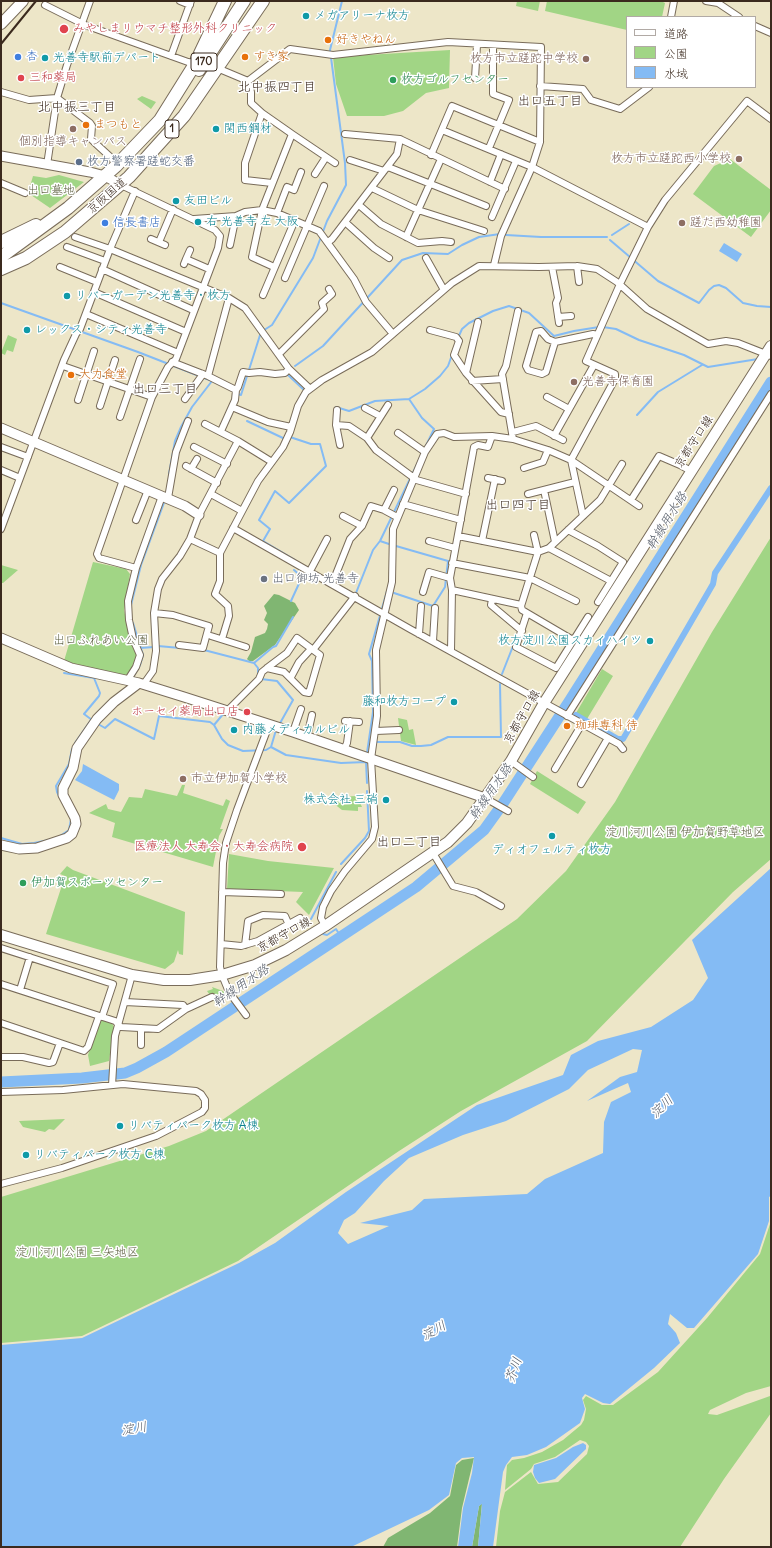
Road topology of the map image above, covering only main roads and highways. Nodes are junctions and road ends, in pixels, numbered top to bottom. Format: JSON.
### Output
{"nodes":[{"id":1,"x":23,"y":1,"type":"edge"},
{"id":2,"x":217,"y":1,"type":"edge"},
{"id":3,"x":225,"y":1,"type":"edge"},
{"id":4,"x":244,"y":1,"type":"edge"},
{"id":5,"x":263,"y":1,"type":"edge"},
{"id":6,"x":1,"y":24,"type":"edge"},
{"id":7,"x":195,"y":63,"type":"junction"},
{"id":8,"x":68,"y":208,"type":"junction"},
{"id":9,"x":1,"y":242,"type":"edge"},
{"id":10,"x":1,"y":257,"type":"edge"},
{"id":11,"x":26,"y":258,"type":"junction"},
{"id":12,"x":1,"y":269,"type":"edge"},
{"id":13,"x":1,"y":277,"type":"edge"},
{"id":14,"x":768,"y":353,"type":"edge"},
{"id":15,"x":1,"y":934,"type":"edge"}],
"edges":[{"from":1,"to":6,"type":"main road"},
{"from":2,"to":7,"type":"highway"},
{"from":3,"to":7,"type":"highway","name":"京阪国道","number":"1"},
{"from":4,"to":7,"type":"highway","number":"170"},
{"from":5,"to":11,"type":"highway","name":"京阪国道","number":"1"},
{"from":7,"to":8,"type":"highway","name":"京阪国道","number":"1"},
{"from":8,"to":9,"type":"highway"},
{"from":8,"to":10,"type":"highway","name":"京阪国道","number":"1"},
{"from":11,"to":12,"type":"highway","name":"京阪国道","number":"1"},
{"from":11,"to":13,"type":"highway"},
{"from":14,"to":15,"type":"main road","name":"京都守口線"}]}
